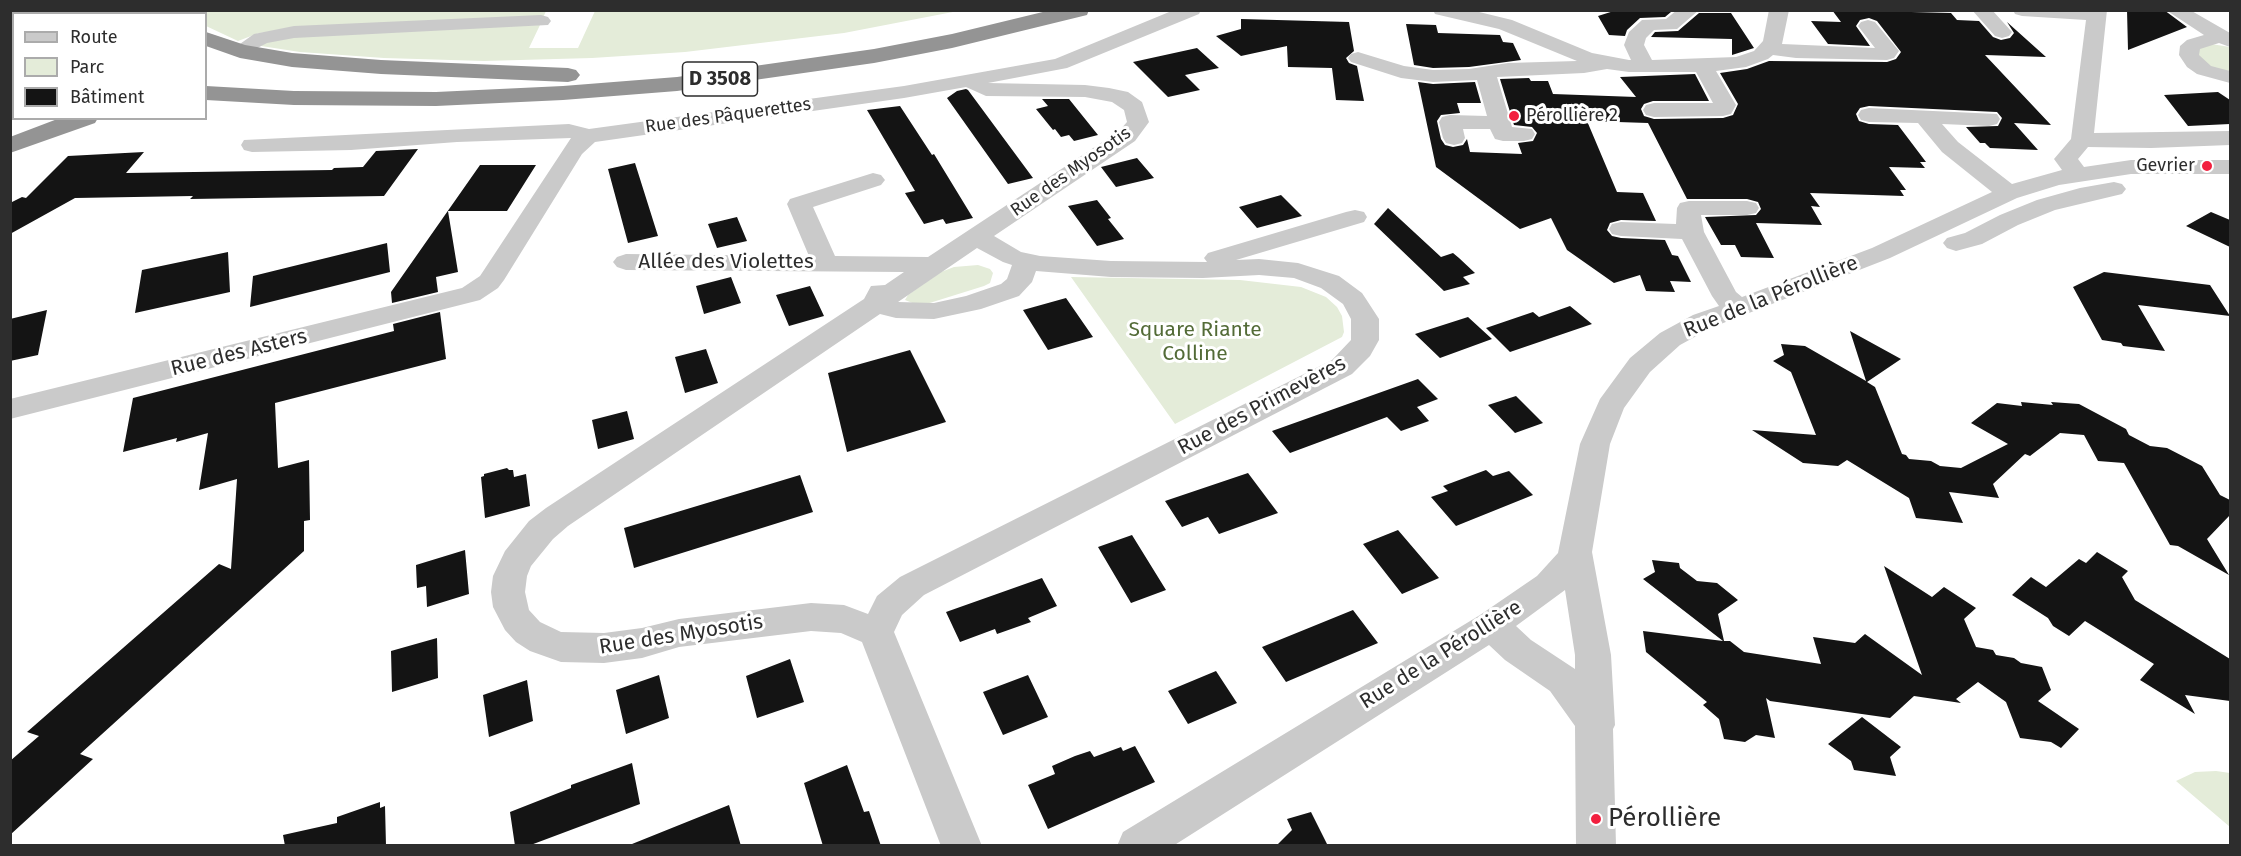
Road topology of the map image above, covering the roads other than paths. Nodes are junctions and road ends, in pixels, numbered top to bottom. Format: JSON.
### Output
{"nodes":[{"id":1,"x":1012,"y":10,"type":"edge"},
{"id":2,"x":1192,"y":10,"type":"edge"},
{"id":3,"x":1442,"y":10,"type":"edge"},
{"id":4,"x":1779,"y":10,"type":"edge"},
{"id":5,"x":1981,"y":10,"type":"edge"},
{"id":6,"x":2022,"y":10,"type":"edge"},
{"id":7,"x":2175,"y":10,"type":"edge"},
{"id":8,"x":1078,"y":11,"type":"edge"},
{"id":9,"x":2097,"y":13,"type":"edge"},
{"id":10,"x":1683,"y":20,"type":"edge"},
{"id":11,"x":541,"y":21,"type":"dead end"},
{"id":12,"x":1868,"y":26,"type":"dead end"},
{"id":13,"x":2002,"y":32,"type":"dead end"},
{"id":14,"x":207,"y":39,"type":"edge"},
{"id":15,"x":2226,"y":39,"type":"edge"},
{"id":16,"x":1769,"y":48,"type":"junction"},
{"id":17,"x":240,"y":51,"type":"junction"},
{"id":18,"x":1358,"y":58,"type":"dead end"},
{"id":19,"x":1604,"y":62,"type":"junction"},
{"id":20,"x":1645,"y":66,"type":"junction"},
{"id":21,"x":1703,"y":66,"type":"junction"},
{"id":22,"x":1485,"y":72,"type":"junction"},
{"id":23,"x":207,"y":74,"type":"edge"},
{"id":24,"x":579,"y":75,"type":"junction"},
{"id":25,"x":2230,"y":77,"type":"edge"},
{"id":26,"x":971,"y":80,"type":"junction"},
{"id":27,"x":207,"y":93,"type":"edge"},
{"id":28,"x":521,"y":96,"type":"junction"},
{"id":29,"x":1723,"y":109,"type":"junction"},
{"id":30,"x":207,"y":110,"type":"edge"},
{"id":31,"x":1654,"y":110,"type":"dead end"},
{"id":32,"x":1869,"y":115,"type":"dead end"},
{"id":33,"x":1924,"y":117,"type":"junction"},
{"id":34,"x":1989,"y":119,"type":"dead end"},
{"id":35,"x":80,"y":120,"type":"edge"},
{"id":36,"x":1744,"y":120,"type":"dead end"},
{"id":37,"x":1500,"y":123,"type":"junction"},
{"id":38,"x":1524,"y":134,"type":"dead end"},
{"id":39,"x":589,"y":136,"type":"junction"},
{"id":40,"x":1454,"y":138,"type":"dead end"},
{"id":41,"x":2230,"y":138,"type":"edge"},
{"id":42,"x":2082,"y":140,"type":"junction"},
{"id":43,"x":252,"y":145,"type":"dead end"},
{"id":44,"x":10,"y":146,"type":"edge"},
{"id":45,"x":2131,"y":167,"type":"junction"},
{"id":46,"x":2230,"y":167,"type":"edge"},
{"id":47,"x":2078,"y":174,"type":"junction"},
{"id":48,"x":873,"y":180,"type":"dead end"},
{"id":49,"x":2230,"y":182,"type":"edge"},
{"id":50,"x":2009,"y":194,"type":"junction"},
{"id":51,"x":1748,"y":208,"type":"dead end"},
{"id":52,"x":1356,"y":217,"type":"dead end"},
{"id":53,"x":1621,"y":229,"type":"dead end"},
{"id":54,"x":1692,"y":232,"type":"junction"},
{"id":55,"x":977,"y":237,"type":"junction"},
{"id":56,"x":1275,"y":240,"type":"junction"},
{"id":57,"x":1956,"y":243,"type":"dead end"},
{"id":58,"x":626,"y":262,"type":"dead end"},
{"id":59,"x":1026,"y":262,"type":"junction"},
{"id":60,"x":825,"y":263,"type":"junction"},
{"id":61,"x":935,"y":264,"type":"junction"},
{"id":62,"x":1281,"y":269,"type":"junction"},
{"id":63,"x":1203,"y":270,"type":"junction"},
{"id":64,"x":876,"y":304,"type":"junction"},
{"id":65,"x":1737,"y":308,"type":"junction"},
{"id":66,"x":10,"y":409,"type":"edge"},
{"id":67,"x":1575,"y":552,"type":"junction"},
{"id":68,"x":1492,"y":625,"type":"junction"},
{"id":69,"x":876,"y":632,"type":"junction"},
{"id":70,"x":1596,"y":725,"type":"junction"},
{"id":71,"x":962,"y":846,"type":"edge"},
{"id":72,"x":1137,"y":846,"type":"edge"},
{"id":73,"x":1596,"y":846,"type":"edge"}],
"edges":[{"from":1,"to":24,"type":"highway","number":"D 3508"},
{"from":2,"to":26,"type":"street","name":"Rue des Pâquerettes"},
{"from":3,"to":19,"type":"street"},
{"from":4,"to":16,"type":"street"},
{"from":5,"to":13,"type":"street"},
{"from":6,"to":9,"type":"street"},
{"from":7,"to":15,"type":"street"},
{"from":8,"to":28,"type":"highway","number":"D 3508"},
{"from":9,"to":42,"type":"street"},
{"from":10,"to":20,"type":"street"},
{"from":11,"to":17,"type":"street"},
{"from":12,"to":16,"type":"street"},
{"from":14,"to":17,"type":"highway"},
{"from":15,"to":25,"type":"street"},
{"from":16,"to":21,"type":"street"},
{"from":17,"to":24,"type":"highway"},
{"from":18,"to":22,"type":"street"},
{"from":19,"to":20,"type":"street"},
{"from":19,"to":22,"type":"street"},
{"from":20,"to":21,"type":"street"},
{"from":21,"to":29,"type":"street"},
{"from":22,"to":37,"type":"street"},
{"from":23,"to":24,"type":"highway","number":"D 3508"},
{"from":26,"to":39,"type":"street","name":"Rue des Pâquerettes"},
{"from":26,"to":55,"type":"street","name":"Rue des Myosotis"},
{"from":27,"to":28,"type":"highway","number":"D 3508"},
{"from":28,"to":30,"type":"highway"},
{"from":29,"to":31,"type":"street"},
{"from":29,"to":36,"type":"street"},
{"from":32,"to":33,"type":"street"},
{"from":33,"to":34,"type":"street"},
{"from":33,"to":50,"type":"street"},
{"from":35,"to":44,"type":"highway"},
{"from":37,"to":38,"type":"street"},
{"from":37,"to":40,"type":"street"},
{"from":39,"to":43,"type":"street","name":"Rue des Pâquerettes"},
{"from":39,"to":66,"type":"street","name":"Rue des Asters"},
{"from":41,"to":42,"type":"street"},
{"from":42,"to":45,"type":"street"},
{"from":42,"to":47,"type":"street"},
{"from":45,"to":46,"type":"street","name":"Rue de la Pérollière"},
{"from":45,"to":47,"type":"street","name":"Rue de la Pérollière"},
{"from":47,"to":50,"type":"street","name":"Rue de la Pérollière"},
{"from":48,"to":60,"type":"street"},
{"from":49,"to":57,"type":"street"},
{"from":50,"to":65,"type":"street","name":"Rue de la Pérollière"},
{"from":51,"to":54,"type":"street"},
{"from":52,"to":56,"type":"street"},
{"from":53,"to":54,"type":"street"},
{"from":54,"to":65,"type":"street"},
{"from":55,"to":59,"type":"street","name":"Rue des Primevères"},
{"from":55,"to":61,"type":"street","name":"Rue des Myosotis"},
{"from":56,"to":62,"type":"street"},
{"from":56,"to":63,"type":"street"},
{"from":58,"to":60,"type":"street","name":"Allée des Violettes"},
{"from":59,"to":63,"type":"street","name":"Rue des Primevères"},
{"from":59,"to":64,"type":"street"},
{"from":60,"to":61,"type":"street","name":"Allée des Violettes"},
{"from":60,"to":64,"type":"street","name":"Allée des Violettes"},
{"from":61,"to":64,"type":"street","name":"Rue des Myosotis"},
{"from":62,"to":63,"type":"street","name":"Rue des Primevères"},
{"from":62,"to":69,"type":"street","name":"Rue des Primevères"},
{"from":64,"to":69,"type":"street","name":"Rue des Myosotis"},
{"from":65,"to":67,"type":"street","name":"Rue de la Pérollière"},
{"from":67,"to":68,"type":"street","name":"Rue de la Pérollière"},
{"from":67,"to":70,"type":"street"},
{"from":68,"to":70,"type":"street"},
{"from":68,"to":72,"type":"street","name":"Rue de la Pérollière"},
{"from":69,"to":71,"type":"street"},
{"from":70,"to":73,"type":"street"}]}
